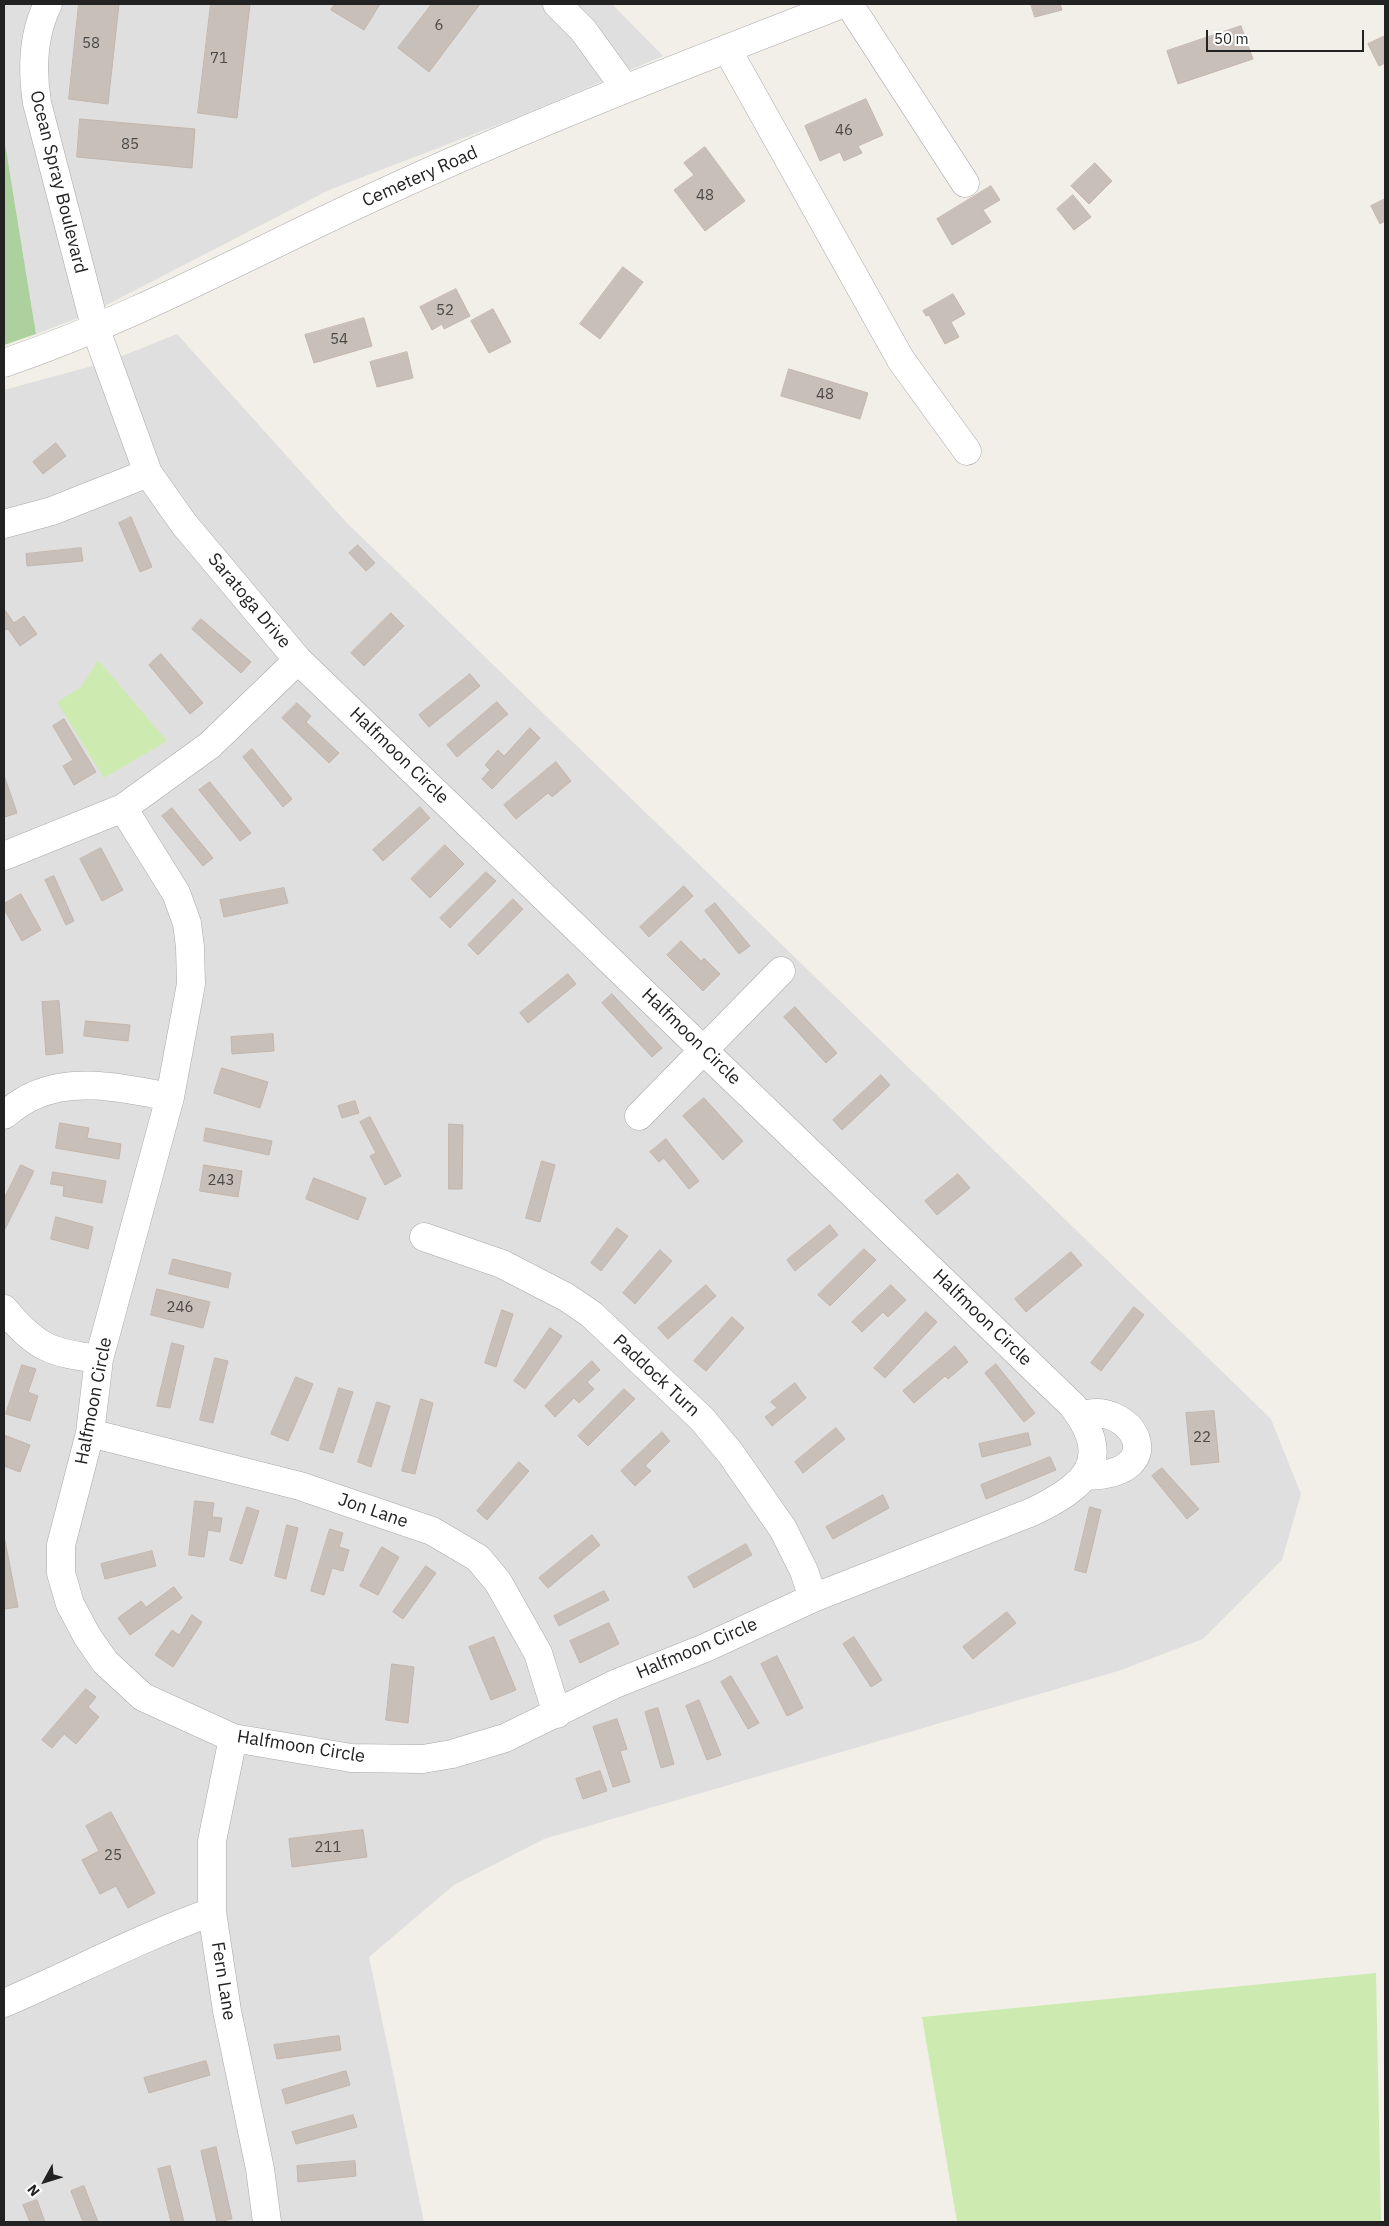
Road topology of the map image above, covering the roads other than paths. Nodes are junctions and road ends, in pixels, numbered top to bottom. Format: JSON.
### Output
{"nodes":[{"id":1,"x":48,"y":4,"type":"edge"},
{"id":2,"x":557,"y":4,"type":"edge"},
{"id":3,"x":842,"y":4,"type":"edge"},
{"id":4,"x":849,"y":4,"type":"edge"},
{"id":5,"x":727,"y":49,"type":"junction"},
{"id":6,"x":625,"y":88,"type":"junction"},
{"id":7,"x":965,"y":183,"type":"dead end"},
{"id":8,"x":96,"y":330,"type":"junction"},
{"id":9,"x":4,"y":363,"type":"edge"},
{"id":10,"x":967,"y":451,"type":"dead end"},
{"id":11,"x":148,"y":474,"type":"junction"},
{"id":12,"x":4,"y":524,"type":"edge"},
{"id":13,"x":298,"y":660,"type":"junction"},
{"id":14,"x":123,"y":808,"type":"junction"},
{"id":15,"x":4,"y":856,"type":"edge"},
{"id":16,"x":781,"y":971,"type":"dead end"},
{"id":17,"x":705,"y":1050,"type":"junction"},
{"id":18,"x":170,"y":1097,"type":"junction"},
{"id":19,"x":4,"y":1114,"type":"edge"},
{"id":20,"x":639,"y":1116,"type":"dead end"},
{"id":21,"x":424,"y":1237,"type":"dead end"},
{"id":22,"x":4,"y":1309,"type":"edge"},
{"id":23,"x":99,"y":1359,"type":"junction"},
{"id":24,"x":1081,"y":1416,"type":"junction"},
{"id":25,"x":90,"y":1433,"type":"junction"},
{"id":26,"x":1086,"y":1476,"type":"junction"},
{"id":27,"x":813,"y":1598,"type":"junction"},
{"id":28,"x":557,"y":1714,"type":"junction"},
{"id":29,"x":233,"y":1738,"type":"junction"},
{"id":30,"x":212,"y":1912,"type":"junction"},
{"id":31,"x":4,"y":2003,"type":"edge"},
{"id":32,"x":267,"y":2222,"type":"edge"}],
"edges":[{"from":1,"to":8,"type":"street","name":"Ocean Spray Boulevard"},
{"from":2,"to":6,"type":"street"},
{"from":3,"to":5,"type":"street","name":"Cemetery Road"},
{"from":4,"to":7,"type":"street"},
{"from":5,"to":6,"type":"street","name":"Cemetery Road"},
{"from":5,"to":10,"type":"street"},
{"from":6,"to":8,"type":"street","name":"Cemetery Road"},
{"from":8,"to":9,"type":"street","name":"Cemetery Road"},
{"from":8,"to":11,"type":"street","name":"Saratoga Drive"},
{"from":11,"to":12,"type":"street"},
{"from":11,"to":13,"type":"street","name":"Saratoga Drive"},
{"from":13,"to":14,"type":"street","name":"Saratoga Drive"},
{"from":13,"to":17,"type":"street","name":"Halfmoon Circle"},
{"from":14,"to":15,"type":"street","name":"Saratoga Drive"},
{"from":14,"to":18,"type":"street","name":"Halfmoon Circle"},
{"from":16,"to":17,"type":"street"},
{"from":17,"to":20,"type":"street"},
{"from":17,"to":24,"type":"street","name":"Halfmoon Circle"},
{"from":18,"to":19,"type":"street"},
{"from":18,"to":23,"type":"street","name":"Halfmoon Circle"},
{"from":21,"to":27,"type":"street","name":"Paddock Turn"},
{"from":22,"to":23,"type":"street"},
{"from":23,"to":25,"type":"street","name":"Halfmoon Circle"},
{"from":24,"to":26,"type":"street","name":"Halfmoon Circle"},
{"from":24,"to":26,"type":"street"},
{"from":25,"to":28,"type":"street","name":"Jon Lane"},
{"from":25,"to":29,"type":"street","name":"Halfmoon Circle"},
{"from":26,"to":27,"type":"street","name":"Halfmoon Circle"},
{"from":27,"to":28,"type":"street","name":"Halfmoon Circle"},
{"from":28,"to":29,"type":"street","name":"Halfmoon Circle"},
{"from":29,"to":30,"type":"street","name":"Fern Lane"},
{"from":30,"to":31,"type":"street"},
{"from":30,"to":32,"type":"street","name":"Fern Lane"}]}
